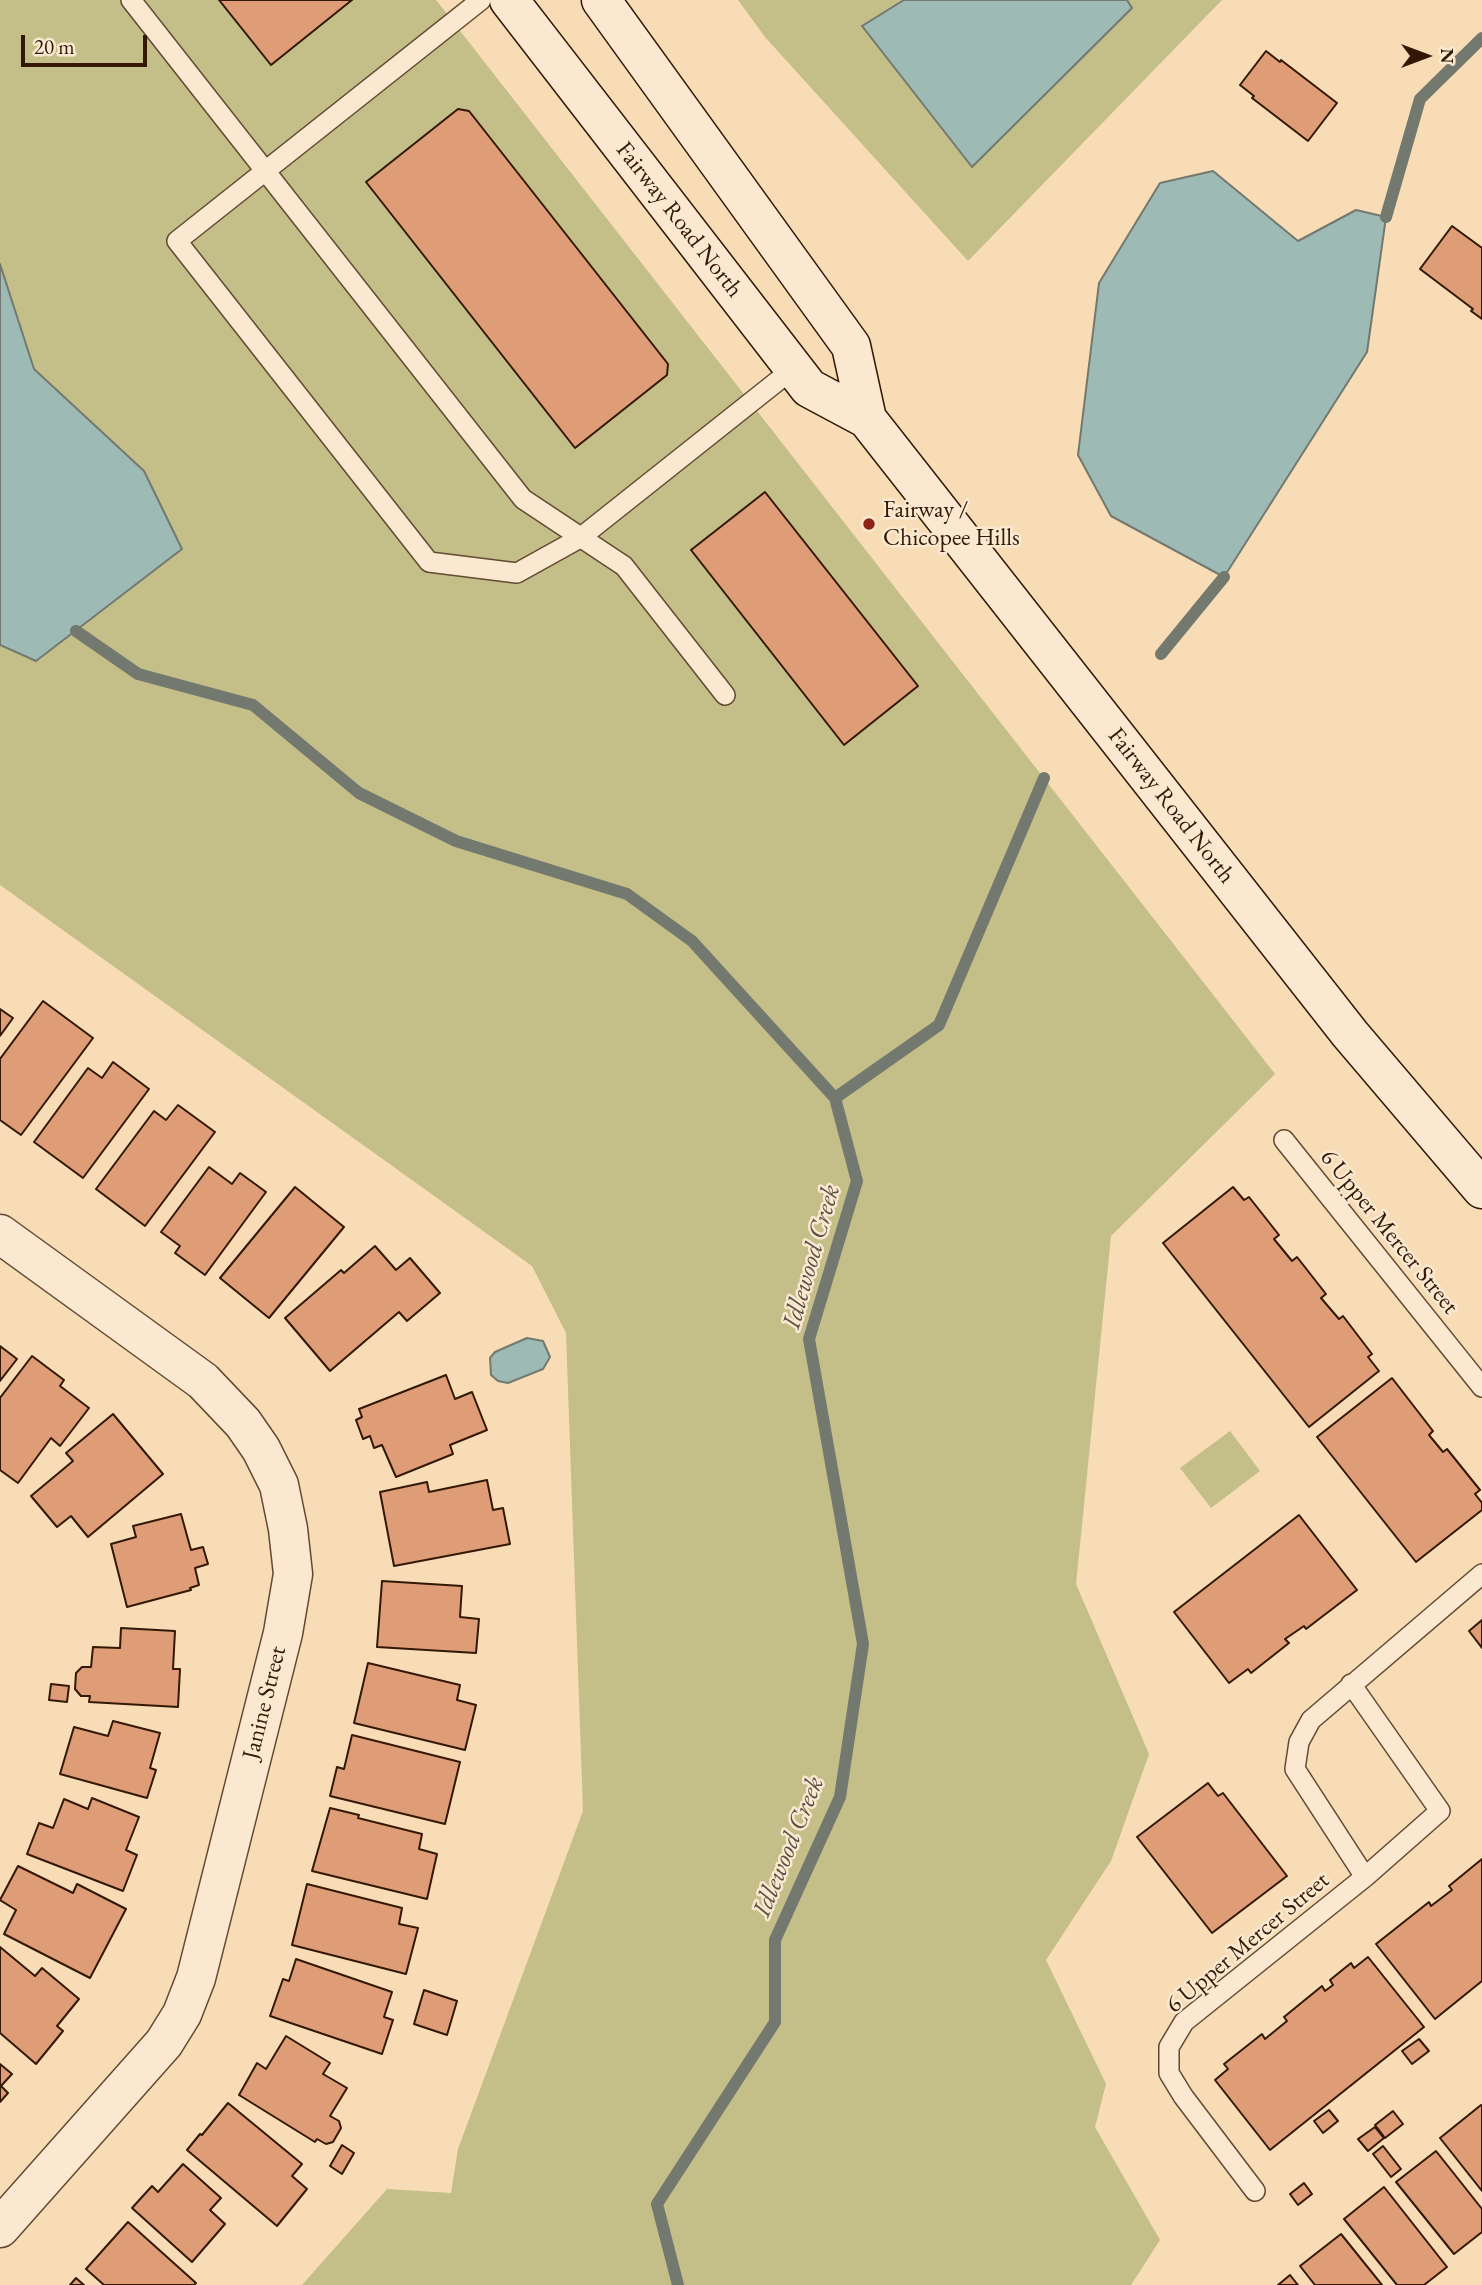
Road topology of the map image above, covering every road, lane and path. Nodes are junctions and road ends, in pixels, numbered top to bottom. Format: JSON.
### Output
{"nodes":[{"id":1,"x":131,"y":0,"type":"edge"},
{"id":2,"x":481,"y":0,"type":"edge"},
{"id":3,"x":509,"y":0,"type":"edge"},
{"id":4,"x":601,"y":0,"type":"edge"},
{"id":5,"x":265,"y":171,"type":"junction"},
{"id":6,"x":794,"y":368,"type":"junction"},
{"id":7,"x":867,"y":419,"type":"junction"},
{"id":8,"x":580,"y":538,"type":"junction"},
{"id":9,"x":726,"y":695,"type":"dead end"},
{"id":10,"x":1284,"y":1140,"type":"dead end"},
{"id":11,"x":1482,"y":1189,"type":"edge"},
{"id":12,"x":0,"y":1234,"type":"edge"},
{"id":13,"x":1482,"y":1387,"type":"edge"},
{"id":14,"x":1482,"y":1574,"type":"edge"},
{"id":15,"x":1351,"y":1684,"type":"junction"},
{"id":16,"x":1365,"y":1877,"type":"junction"},
{"id":17,"x":1255,"y":2191,"type":"dead end"},
{"id":18,"x":0,"y":2228,"type":"edge"}],
"edges":[{"from":1,"to":5,"type":"lane"},
{"from":2,"to":5,"type":"lane"},
{"from":3,"to":6,"type":"main road","name":"Fairway Road North"},
{"from":4,"to":7,"type":"main road","name":"Fairway Road North"},
{"from":5,"to":8,"type":"lane"},
{"from":5,"to":8,"type":"lane"},
{"from":6,"to":7,"type":"main road","name":"Fairway Road North"},
{"from":6,"to":8,"type":"lane"},
{"from":7,"to":11,"type":"main road","name":"Fairway Road North"},
{"from":8,"to":9,"type":"lane"},
{"from":10,"to":13,"type":"lane","name":"6 Upper Mercer Street"},
{"from":12,"to":18,"type":"main road","name":"Janine Street"},
{"from":14,"to":15,"type":"lane","name":"6 Upper Mercer Street"},
{"from":15,"to":16,"type":"lane","name":"6 Upper Mercer Street"},
{"from":15,"to":16,"type":"lane","name":"6 Upper Mercer Street"},
{"from":16,"to":17,"type":"lane","name":"6 Upper Mercer Street"}]}
